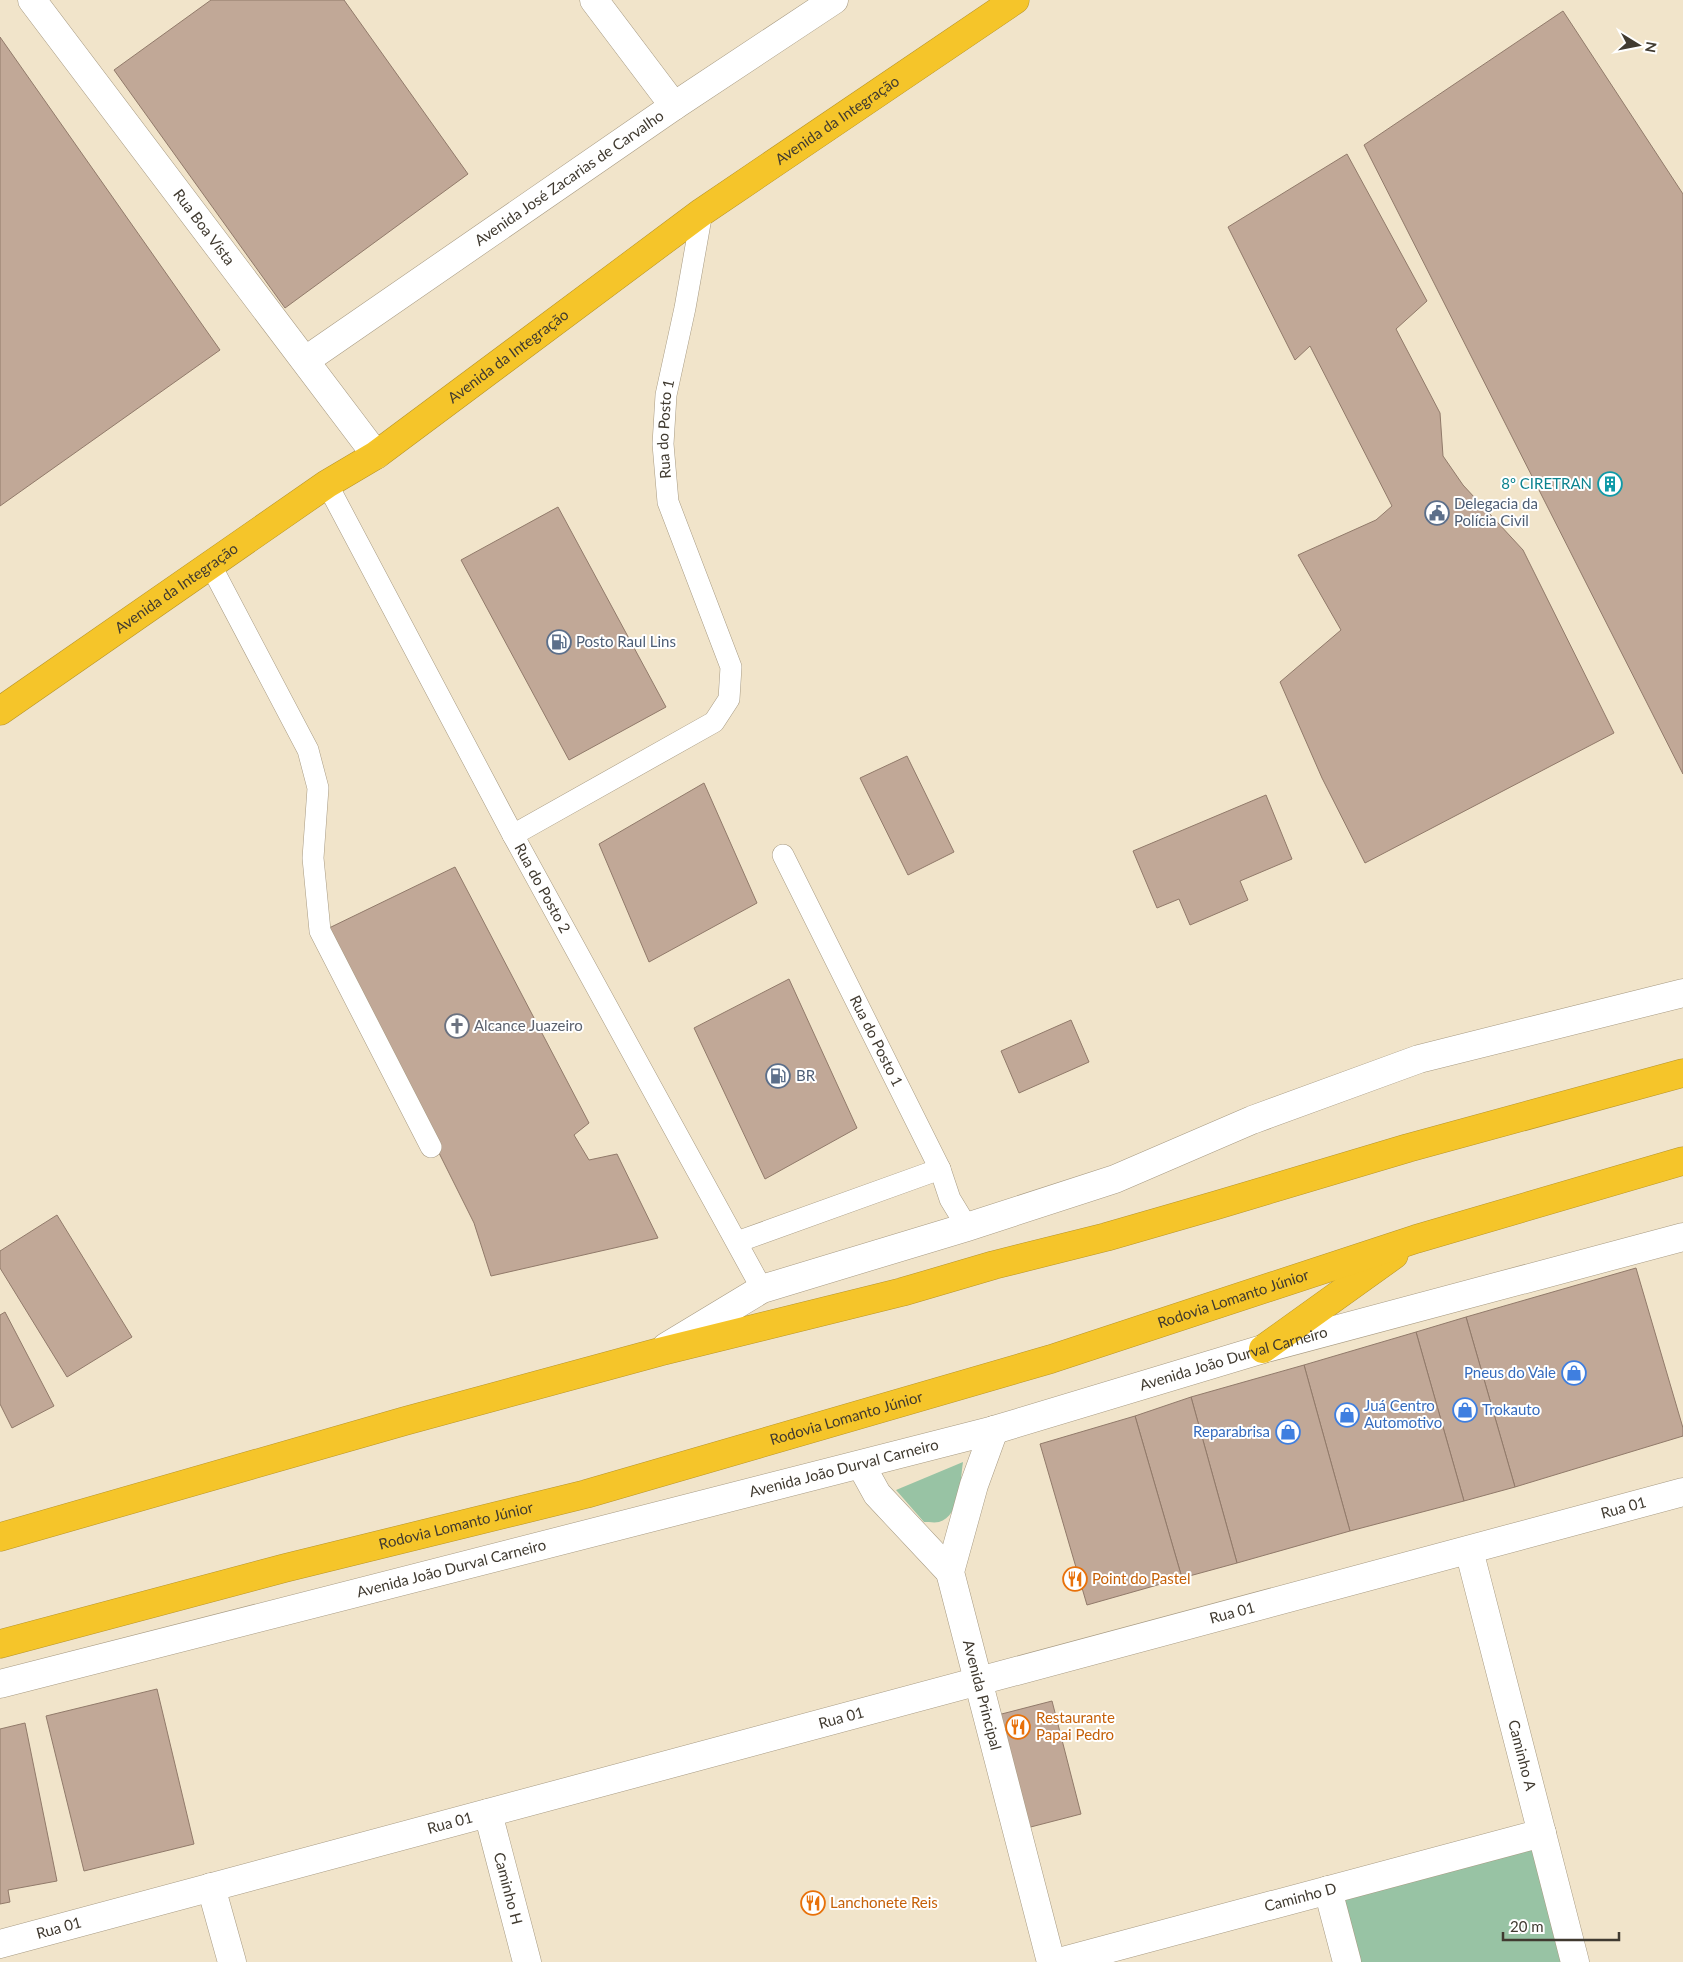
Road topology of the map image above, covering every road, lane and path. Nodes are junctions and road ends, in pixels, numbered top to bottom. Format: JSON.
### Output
{"nodes":[{"id":1,"x":32,"y":0,"type":"edge"},
{"id":2,"x":594,"y":0,"type":"edge"},
{"id":3,"x":834,"y":0,"type":"edge"},
{"id":4,"x":1015,"y":0,"type":"edge"},
{"id":5,"x":674,"y":106,"type":"junction"},
{"id":6,"x":702,"y":212,"type":"junction"},
{"id":7,"x":306,"y":360,"type":"junction"},
{"id":8,"x":376,"y":455,"type":"junction"},
{"id":9,"x":327,"y":484,"type":"junction"},
{"id":10,"x":210,"y":564,"type":"junction"},
{"id":11,"x":0,"y":710,"type":"edge"},
{"id":12,"x":513,"y":835,"type":"junction"},
{"id":13,"x":784,"y":855,"type":"dead end"},
{"id":14,"x":1683,"y":993,"type":"edge"},
{"id":15,"x":1683,"y":1073,"type":"edge"},
{"id":16,"x":431,"y":1146,"type":"dead end"},
{"id":17,"x":1683,"y":1161,"type":"edge"},
{"id":18,"x":940,"y":1170,"type":"junction"},
{"id":19,"x":967,"y":1227,"type":"junction"},
{"id":20,"x":1683,"y":1237,"type":"edge"},
{"id":21,"x":1416,"y":1239,"type":"junction"},
{"id":22,"x":737,"y":1242,"type":"junction"},
{"id":23,"x":762,"y":1289,"type":"junction"},
{"id":24,"x":1263,"y":1349,"type":"junction"},
{"id":25,"x":659,"y":1352,"type":"junction"},
{"id":26,"x":994,"y":1430,"type":"junction"},
{"id":27,"x":861,"y":1465,"type":"junction"},
{"id":28,"x":1683,"y":1492,"type":"edge"},
{"id":29,"x":0,"y":1537,"type":"edge"},
{"id":30,"x":1469,"y":1550,"type":"junction"},
{"id":31,"x":950,"y":1572,"type":"junction"},
{"id":32,"x":0,"y":1644,"type":"edge"},
{"id":33,"x":979,"y":1681,"type":"junction"},
{"id":34,"x":0,"y":1684,"type":"edge"},
{"id":35,"x":488,"y":1813,"type":"junction"},
{"id":36,"x":1542,"y":1833,"type":"junction"},
{"id":37,"x":211,"y":1887,"type":"junction"},
{"id":38,"x":1328,"y":1890,"type":"junction"},
{"id":39,"x":0,"y":1944,"type":"edge"},
{"id":40,"x":232,"y":1962,"type":"edge"},
{"id":41,"x":527,"y":1962,"type":"edge"},
{"id":42,"x":1051,"y":1962,"type":"edge"},
{"id":43,"x":1059,"y":1962,"type":"edge"},
{"id":44,"x":1346,"y":1962,"type":"edge"},
{"id":45,"x":1575,"y":1962,"type":"edge"}],
"edges":[{"from":1,"to":7,"type":"street","name":"Rua Boa Vista"},
{"from":2,"to":5,"type":"street"},
{"from":3,"to":5,"type":"street","name":"Avenida José Zacarias de Carvalho"},
{"from":4,"to":6,"type":"highway","name":"Avenida da Integração"},
{"from":5,"to":7,"type":"street","name":"Avenida José Zacarias de Carvalho"},
{"from":6,"to":8,"type":"highway","name":"Avenida da Integração"},
{"from":6,"to":12,"type":"lane","name":"Rua do Posto 1"},
{"from":7,"to":8,"type":"street","name":"Rua Boa Vista"},
{"from":8,"to":9,"type":"highway","name":"Avenida da Integração"},
{"from":9,"to":10,"type":"highway","name":"Avenida da Integração"},
{"from":9,"to":12,"type":"lane","name":"Rua do Posto 2"},
{"from":10,"to":11,"type":"highway","name":"Avenida da Integração"},
{"from":10,"to":16,"type":"lane"},
{"from":12,"to":22,"type":"lane","name":"Rua do Posto 2"},
{"from":13,"to":18,"type":"lane","name":"Rua do Posto 1"},
{"from":14,"to":19,"type":"street"},
{"from":15,"to":25,"type":"highway"},
{"from":17,"to":21,"type":"highway","name":"Rodovia Lomanto Júnior"},
{"from":18,"to":19,"type":"lane","name":"Rua do Posto 1"},
{"from":18,"to":22,"type":"lane"},
{"from":19,"to":23,"type":"street"},
{"from":20,"to":24,"type":"street","name":"Avenida João Durval Carneiro"},
{"from":21,"to":24,"type":"highway"},
{"from":21,"to":32,"type":"highway","name":"Rodovia Lomanto Júnior"},
{"from":22,"to":23,"type":"lane","name":"Rua do Posto 2"},
{"from":23,"to":25,"type":"street"},
{"from":24,"to":26,"type":"street","name":"Avenida João Durval Carneiro"},
{"from":25,"to":29,"type":"highway"},
{"from":26,"to":27,"type":"street","name":"Avenida João Durval Carneiro"},
{"from":26,"to":31,"type":"street"},
{"from":27,"to":31,"type":"street"},
{"from":27,"to":34,"type":"street","name":"Avenida João Durval Carneiro"},
{"from":28,"to":30,"type":"street","name":"Rua 01"},
{"from":30,"to":33,"type":"street","name":"Rua 01"},
{"from":30,"to":36,"type":"street","name":"Caminho A"},
{"from":31,"to":33,"type":"street","name":"Avenida Principal"},
{"from":33,"to":35,"type":"street","name":"Rua 01"},
{"from":33,"to":42,"type":"street","name":"Avenida Principal"},
{"from":35,"to":37,"type":"street","name":"Rua 01"},
{"from":35,"to":41,"type":"street","name":"Caminho H"},
{"from":36,"to":38,"type":"street","name":"Caminho D"},
{"from":36,"to":45,"type":"street","name":"Caminho A"},
{"from":37,"to":39,"type":"street","name":"Rua 01"},
{"from":37,"to":40,"type":"street"},
{"from":38,"to":43,"type":"street","name":"Caminho D"},
{"from":38,"to":44,"type":"street"}]}
